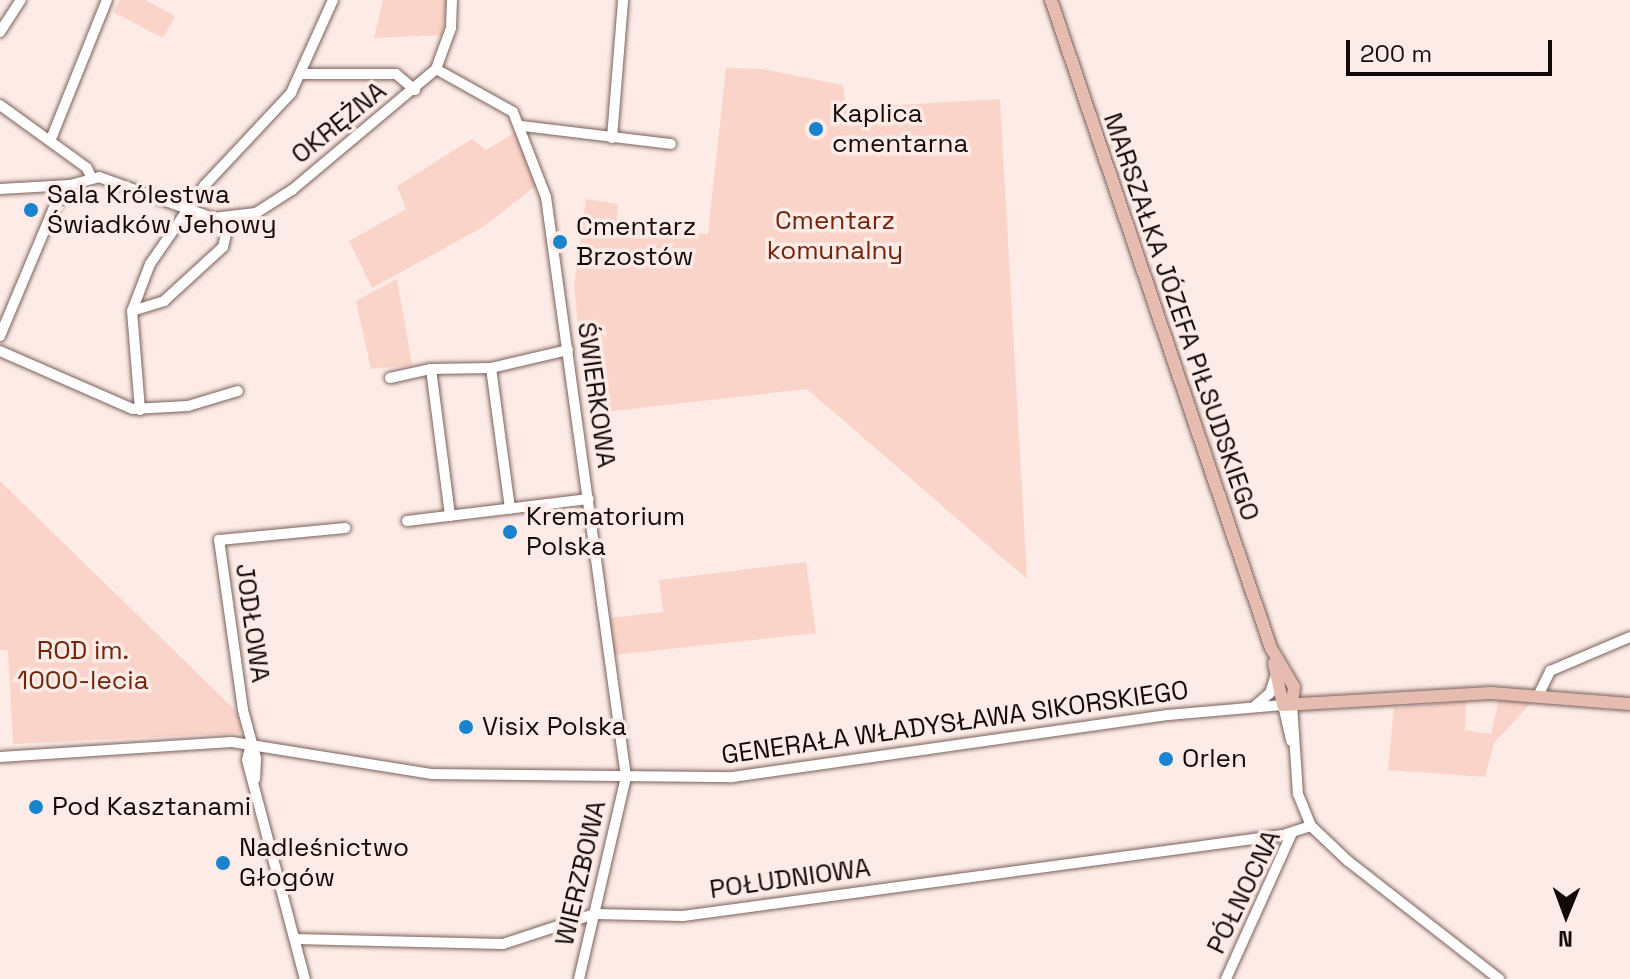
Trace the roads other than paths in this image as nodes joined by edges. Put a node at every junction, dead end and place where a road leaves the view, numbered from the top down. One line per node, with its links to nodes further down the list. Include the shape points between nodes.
1 (21, 0): 7 (street)
2 (107, 0): 14 (street)
3 (333, 0): 9 (street, OKRĘŻNA)
4 (452, 0): 8 (street, OKRĘŻNA, via 451,28)
5 (623, 0): 13 (street)
6 (1051, 0): 38 (main road, MARSZAŁKA JÓZEFA PIŁSUDSKIEGO)
7 (0, 32)
8 (436, 69): 10 (street, OKRĘŻNA); 12 (street, ŚWIERKOWA, via 502,103)
9 (300, 74): 10 (street, OKRĘŻNA, via 396,74); 20 (street, OKRĘŻNA, via 291,93)
10 (415, 90): 22 (street, OKRĘŻNA, via 292,190 256,213)
11 (0, 105): 14 (street)
12 (522, 126): 13 (street); 25 (street, ŚWIERKOWA, via 544,188)
13 (612, 138): 15 (street)
14 (51, 139): 16 (street)
15 (671, 144)
16 (91, 177): 17 (street); 20 (street)
17 (70, 185): 18 (street); 21 (street)
18 (41, 186): 19 (street); 21 (street)
19 (0, 189)
20 (188, 208): 22 (street); 23 (street, OKRĘŻNA, via 150,264)
21 (53, 210): 24 (street)
22 (229, 220): 23 (street, via 223,247 164,301)
23 (132, 311): 31 (street)
24 (0, 336)
25 (568, 350): 27 (street); 32 (street, ŚWIERKOWA)
26 (0, 351): 31 (street)
27 (491, 368): 28 (street); 33 (street)
28 (431, 369): 29 (street); 34 (street)
29 (390, 378)
30 (238, 391): 31 (street, via 202,404)
31 (140, 410)
32 (589, 499): 33 (street); 51 (street, ŚWIERKOWA)
33 (510, 509): 34 (street)
34 (450, 516): 35 (street)
35 (407, 521)
36 (345, 528): 47 (street, JODŁOWA, via 219,540)
37 (1630, 637): 40 (street, via 1550,671)
38 (1271, 648): 39 (main road, MARSZAŁKA JÓZEFA PIŁSUDSKIEGO); 42 (main road, MARSZAŁKA JÓZEFA PIŁSUDSKIEGO, via 1294,687)
39 (1276, 672): 42 (main road, MARSZAŁKA JÓZEFA PIŁSUDSKIEGO); 44 (street, via 1270,693)
40 (1538, 696): 41 (main road, GENERAŁA WŁADYSŁAWA SIKORSKIEGO); 43 (main road, GENERAŁA WŁADYSŁAWA SIKORSKIEGO)
41 (1312, 703): 42 (main road, GENERAŁA WŁADYSŁAWA SIKORSKIEGO); 45 (street)
42 (1288, 704): 44 (street, GENERAŁA WŁADYSŁAWA SIKORSKIEGO); 45 (street, PÓŁNOCNA)
43 (1630, 704)
44 (1254, 707): 51 (street, GENERAŁA WŁADYSŁAWA SIKORSKIEGO, via 797,771)
45 (1292, 736): 52 (street, PÓŁNOCNA, via 1298,794)
46 (232, 742): 47 (street, GENERAŁA WŁADYSŁAWA SIKORSKIEGO); 49 (street); 50 (street, GENERAŁA WŁADYSŁAWA SIKORSKIEGO)
47 (251, 743): 48 (street, GENERAŁA WŁADYSŁAWA SIKORSKIEGO); 49 (street)
48 (271, 746): 49 (street); 51 (street, GENERAŁA WŁADYSŁAWA SIKORSKIEGO, via 432,774)
49 (252, 756): 55 (street)
50 (0, 757)
51 (626, 777): 54 (street, WIERZBOWA)
52 (1311, 826): 53 (street, PÓŁNOCNA); 59 (street)
53 (1292, 833): 54 (street, POŁUDNIOWA, via 683,916); 58 (street, PÓŁNOCNA)
54 (595, 914): 55 (street, POŁUDNIOWA, via 503,944); 57 (street, WIERZBOWA)
55 (295, 939): 56 (street)
56 (305, 979)
57 (579, 979)
58 (1226, 979)
59 (1499, 979)

